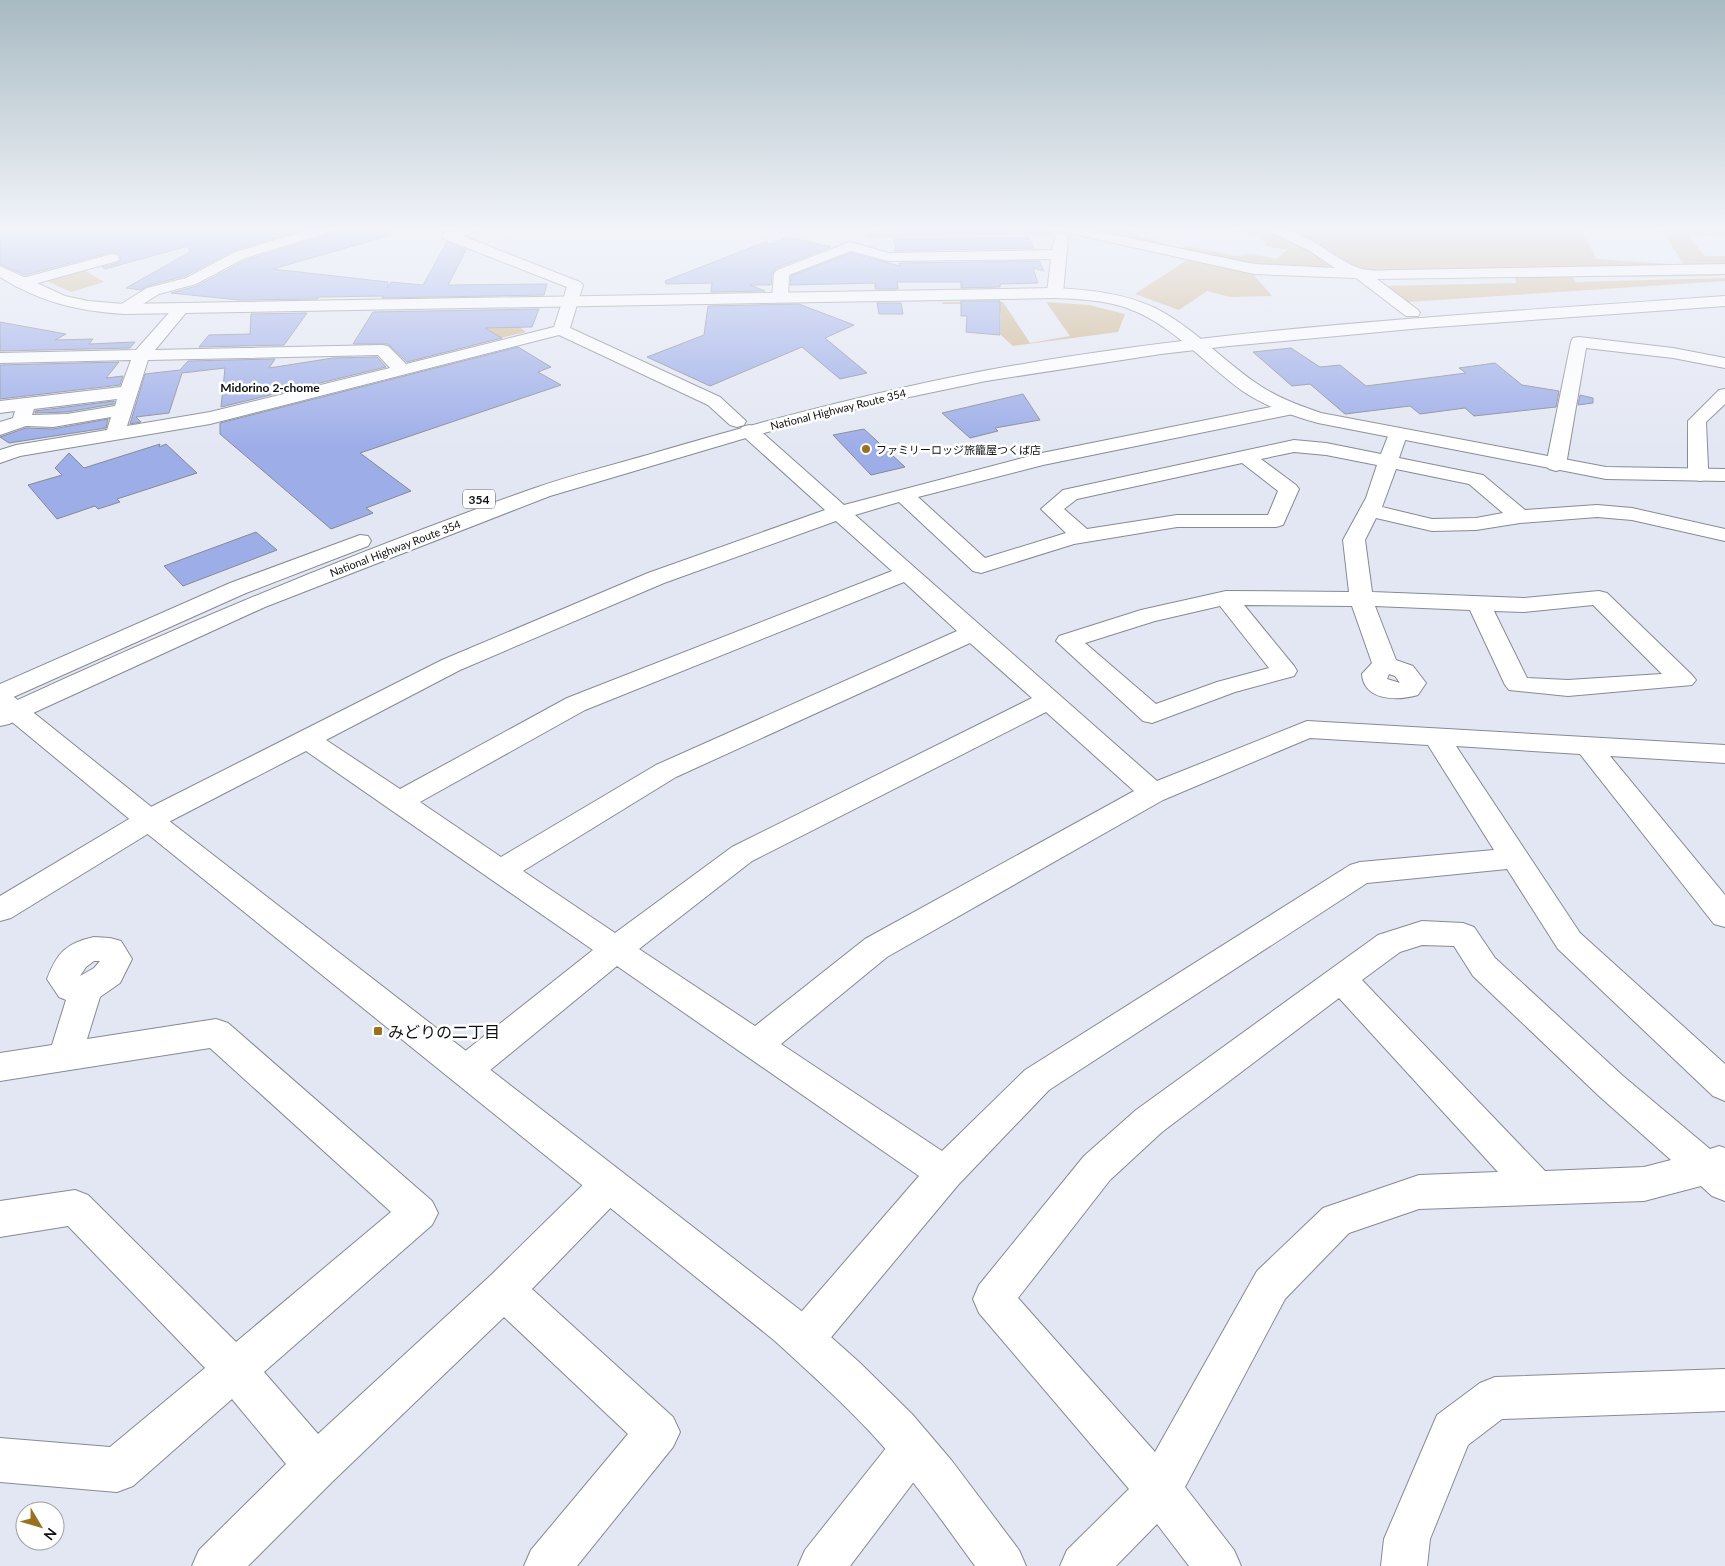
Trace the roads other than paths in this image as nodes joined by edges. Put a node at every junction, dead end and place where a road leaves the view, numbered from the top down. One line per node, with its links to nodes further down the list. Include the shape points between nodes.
1 (63, 302): 9 (main road)
2 (135, 302): 9 (main road)
3 (567, 302): 10 (main road)
4 (571, 302): 12 (main road)
5 (1126, 302): 13 (main road, via 1153,312)
6 (1399, 302): 11 (main road)
7 (1560, 302): 11 (main road, National Highway Route 354 / 354)
8 (1710, 302): 13 (main road, National Highway Route 354 / 354)
9 (124, 309): 10 (main road)
10 (181, 309): 14 (main road)
11 (1412, 312): 13 (main road, National Highway Route 354 / 354)
12 (561, 330): 17 (main road); 24 (main road, via 714,401)
13 (1192, 339): 21 (main road, via 1244,383); 24 (main road, National Highway Route 354 / 354, via 986,376)
14 (140, 355): 15 (main road); 17 (main road, via 382,350); 18 (main road)
15 (0, 358)
16 (1725, 363): 31 (main road, via 1579,342)
17 (402, 370): 26 (main road, via 210,418)
18 (129, 392): 22 (main road); 23 (main road)
19 (1725, 394): 32 (main road, via 1697,421)
20 (0, 407): 23 (main road)
21 (1291, 409): 27 (main road); 34 (main road, via 1042,459)
22 (123, 410): 23 (main road, via 50,422); 26 (main road)
23 (25, 412): 25 (main road)
24 (743, 426): 36 (main road); 47 (main road, National Highway Route 354 / 354, via 589,463 342,548 238,588)
25 (0, 429)
26 (115, 434): 28 (main road, via 16,451)
27 (1397, 435): 30 (main road); 31 (main road)
28 (0, 457)
29 (1246, 457): 30 (main road, via 1294,446); 38 (main road, via 1070,494 1051,509); 38 (main road, via 1289,488 1276,520 1177,521)
30 (1388, 461): 35 (main road); 37 (main road, via 1476,479)
31 (1556, 465): 32 (main road, via 1606,473)
32 (1700, 475): 33 (main road)
33 (1725, 475)
34 (903, 495): 36 (main road); 38 (main road, via 981,566)
35 (1369, 510): 37 (main road, via 1432,525 1476,524); 42 (main road, via 1354,540)
36 (838, 513): 40 (main road); 49 (main road, via 656,578 451,665)
37 (1520, 517): 39 (main road, via 1597,511 1623,513)
38 (1082, 536)
39 (1725, 536)
40 (907, 573): 44 (main road); 53 (main road, via 576,704)
41 (1226, 598): 41 (main road, via 1149,615 1068,641 1152,715 1285,671); 42 (main road)
42 (1361, 599): 43 (main road); 45 (main road)
43 (1479, 604): 43 (main road, via 1518,685 1568,688 1683,680 1599,598 1524,605)
44 (974, 632): 46 (main road); 56 (main road, via 666,771)
45 (1385, 664)
46 (1050, 700): 52 (main road); 59 (main road, via 742,854)
47 (4, 705): 54 (main road)
48 (1436, 737): 50 (main road); 52 (main road, via 1307,729); 55 (main road)
49 (307, 738): 53 (main road); 54 (main road)
50 (1588, 746): 51 (main road); 58 (main road)
51 (1725, 754)
52 (1153, 793): 62 (main road, via 876,948)
53 (399, 802): 56 (main road)
54 (149, 820): 57 (main road); 65 (main road)
55 (1515, 858): 66 (main road, via 1569,941); 68 (main road, via 1360,873 1037,1080)
56 (500, 871): 59 (main road)
57 (0, 910)
58 (1725, 916)
59 (615, 950): 62 (main road); 65 (main road)
60 (1341, 979): 67 (main road, via 1389,943 1422,933 1462,935 1484,967 1611,1086); 70 (main road); 79 (main road, via 1149,1121 1097,1168 993,1299)
61 (86, 989): 63 (main road)
62 (756, 1045): 68 (main road)
63 (65, 1056): 64 (main road); 74 (main road, via 216,1033 418,1213)
64 (0, 1067)
65 (466, 1070): 69 (main road)
66 (1725, 1086)
67 (1719, 1170): 70 (main road, via 1644,1184)
68 (945, 1173): 73 (main road)
69 (609, 1184): 72 (main road); 73 (main road)
70 (1536, 1187): 79 (main road, via 1419,1192 1336,1220 1271,1285)
71 (0, 1220): 74 (main road, via 75,1206)
72 (504, 1290): 78 (main road); 81 (main road, via 658,1432)
73 (804, 1339): 76 (main road)
74 (235, 1370): 77 (main road, via 117,1470); 78 (main road)
75 (1725, 1390): 86 (main road, via 1495,1398 1452,1430 1407,1539)
76 (913, 1448): 82 (main road); 83 (main road)
77 (0, 1460)
78 (316, 1466): 80 (main road)
79 (1159, 1490): 84 (main road); 85 (main road)
80 (214, 1566)
81 (547, 1566)
82 (821, 1566)
83 (1003, 1566)
84 (1083, 1566)
85 (1218, 1566)
86 (1404, 1566)

